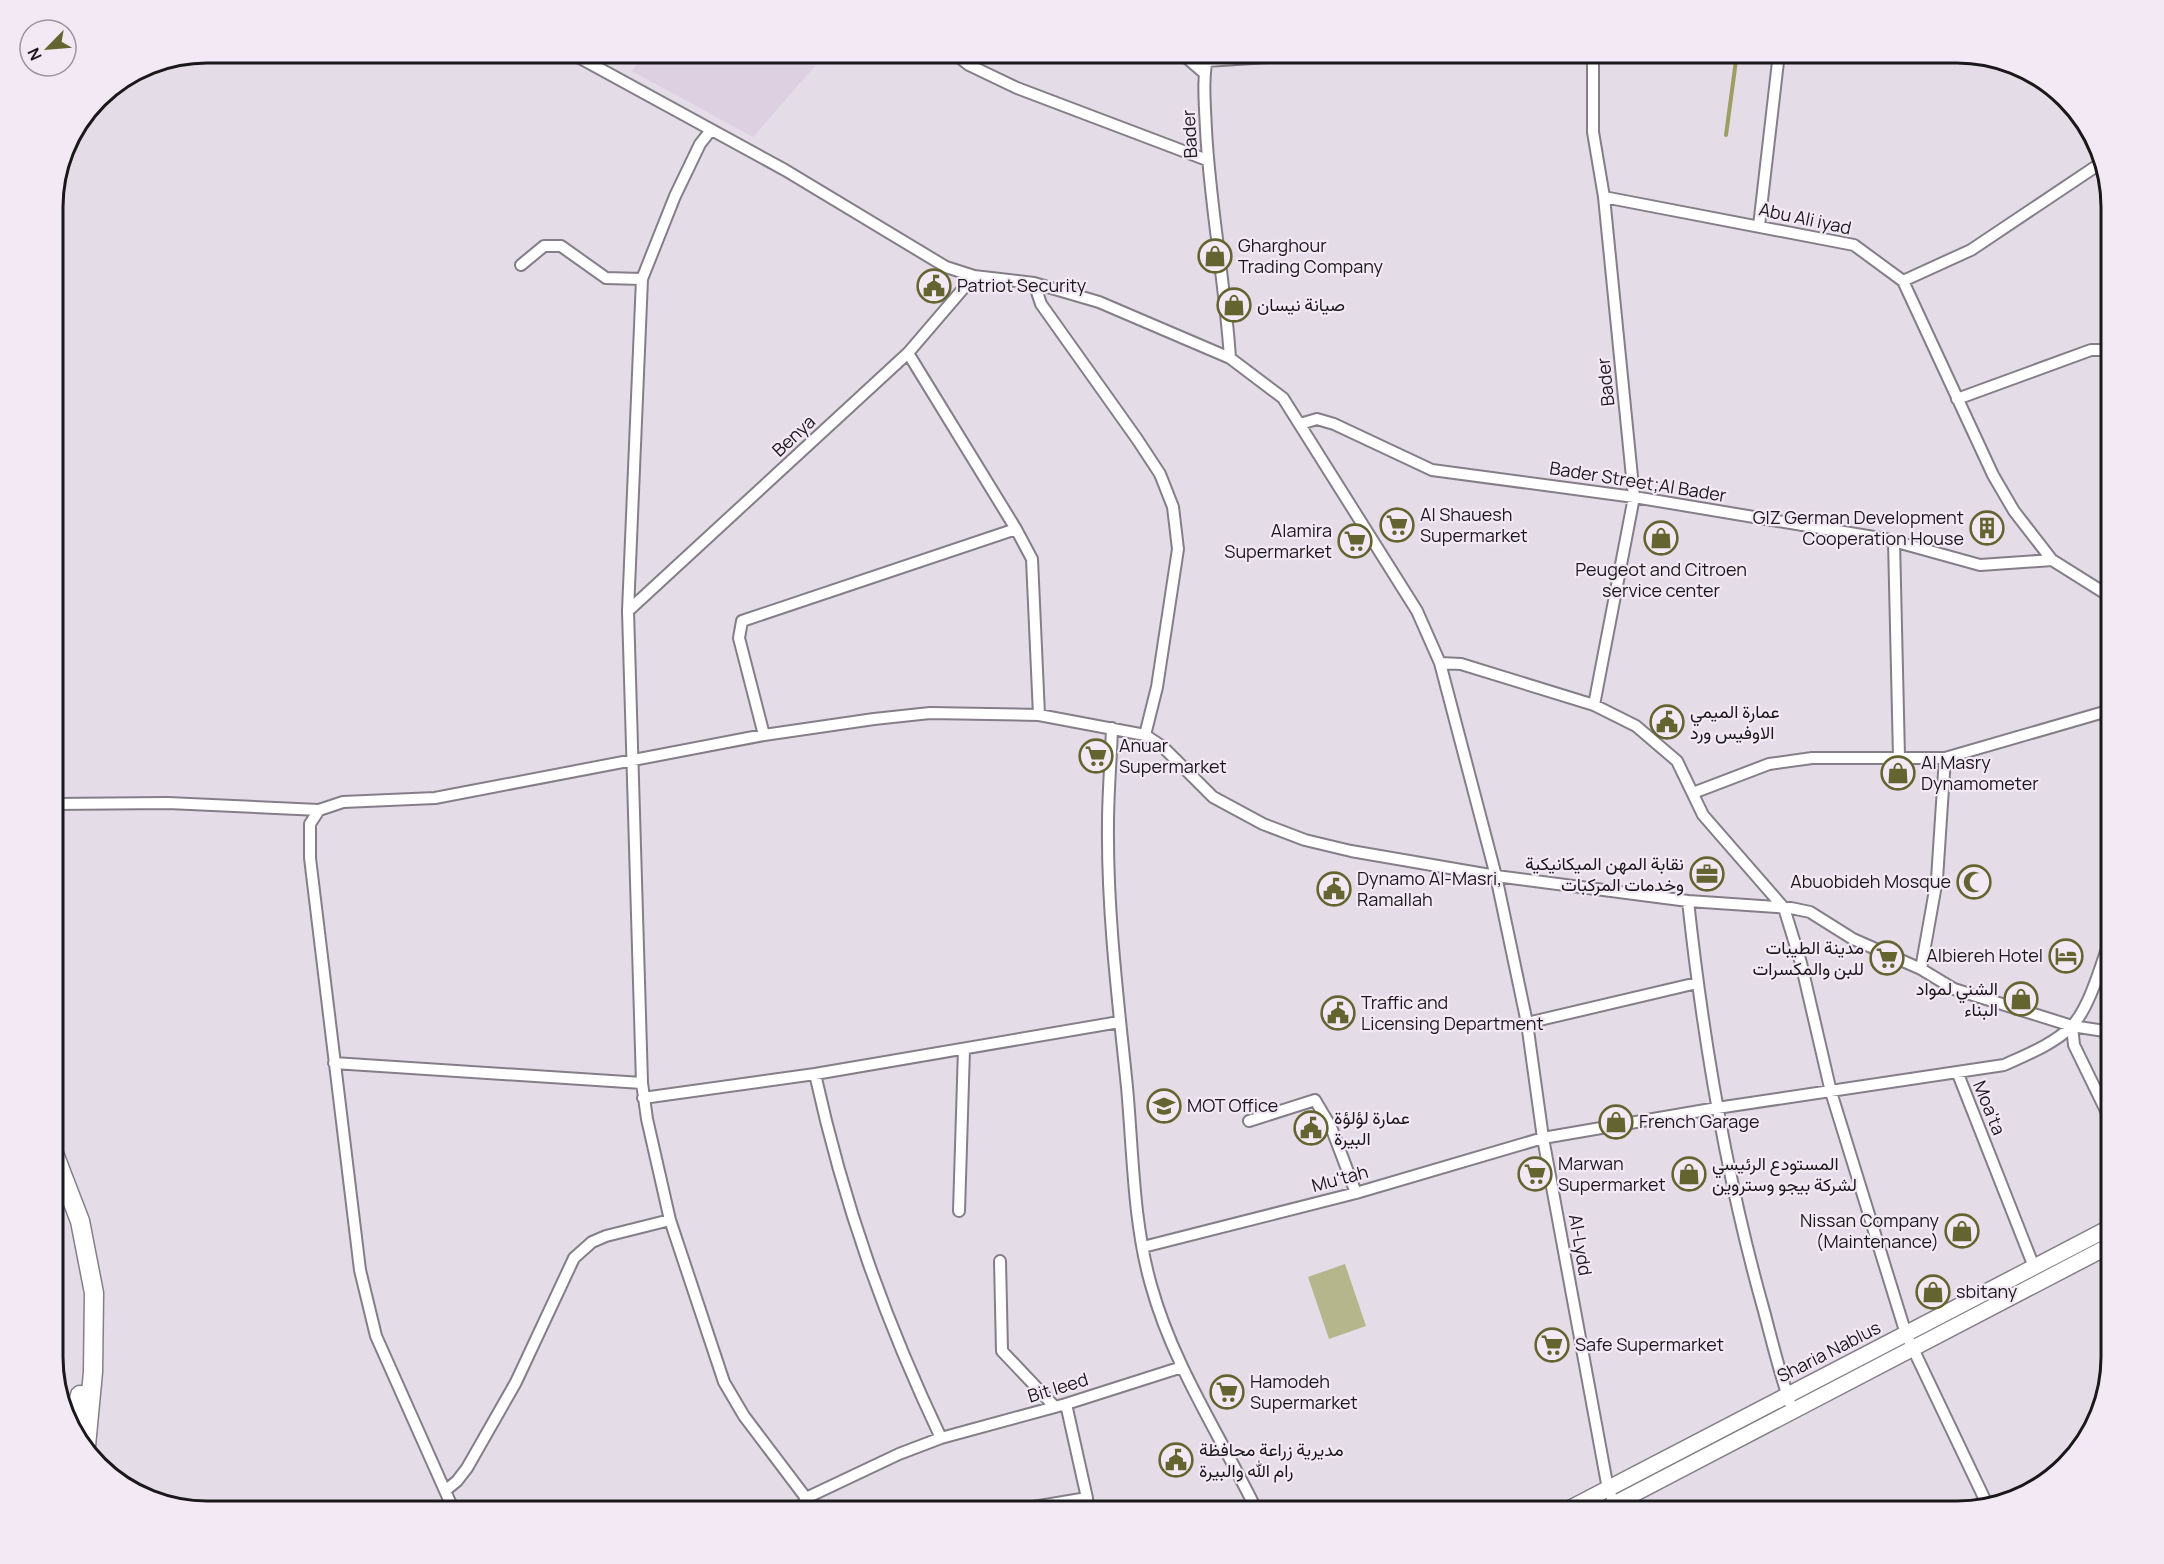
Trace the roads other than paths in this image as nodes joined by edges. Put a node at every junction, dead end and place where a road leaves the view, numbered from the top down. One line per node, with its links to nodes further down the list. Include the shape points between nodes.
1 (591, 63): 6 (street, Al-Lydd)
2 (967, 63): 7 (street, via 1017,88)
3 (1205, 63): 7 (street, Bader)
4 (1594, 63): 9 (street, Bader, via 1593,132)
5 (1778, 63): 10 (street)
6 (711, 130): 12 (street, Al-Lydd, via 946,267); 13 (street, via 675,196)
7 (1207, 160): 18 (street, Bader, via 1228,312)
8 (2095, 167): 14 (street, via 1971,250)
9 (1604, 197): 10 (street, Abu Ali iyad); 21 (street, Bader)
10 (1759, 226): 14 (street, Abu Ali iyad, via 1854,245)
11 (521, 265): 13 (street, via 544,246 561,246 606,278)
12 (974, 276): 15 (street, Al-Lydd); 17 (street, Benya)
13 (642, 279): 26 (street)
14 (1903, 281): 19 (street)
15 (1034, 283): 18 (street, Al-Lydd, via 1099,302); 33 (street, via 1041,304 1160,474 1173,507 1178,549 1157,687)
16 (2101, 350): 19 (street, via 2091,350)
17 (908, 353): 22 (street); 26 (street, Benya)
18 (1230, 358): 20 (street, Al-Lydd, via 1283,398)
19 (1957, 399): 24 (street, via 2014,511)
20 (1300, 423): 21 (street, Bader Street;Al Bader, via 1317,419 1334,424 1432,470); 27 (street, Al-Lydd, via 1417,611)
21 (1634, 496): 23 (street, Bader Street;Al Bader); 28 (street, Bader)
22 (1016, 529): 30 (street, via 1032,559); 32 (street, via 742,621 739,638)
23 (1894, 541): 24 (street, Bader Street;Al Bader, via 1980,565); 34 (street)
24 (2052, 560): 25 (street)
25 (2101, 590)
26 (628, 611): 36 (street)
27 (1440, 663): 28 (street, via 1461,664); 40 (street, Al-Lydd)
28 (1594, 705): 37 (street, via 1636,726 1677,761)
29 (2101, 713): 35 (street)
30 (1039, 716): 31 (street); 32 (street, via 930,713)
31 (1112, 728): 33 (street); 46 (street, via 1108,825)
32 (764, 735): 36 (street)
33 (1145, 735): 40 (street, via 1163,747 1213,797 1263,824 1351,851)
34 (1899, 757): 35 (street); 37 (street, via 1812,758 1768,764)
35 (1945, 758): 44 (street, via 1937,879)
36 (633, 760): 39 (street, via 435,798 343,801); 54 (street)
37 (1693, 793): 42 (street, via 1703,815)
38 (63, 804): 39 (street, via 168,803)
39 (319, 810): 51 (street, via 310,824 310,858)
40 (1496, 876): 41 (street); 47 (street, Al-Lydd)
41 (1688, 901): 42 (street); 45 (street)
42 (1785, 908): 44 (street, via 1810,912 1853,939); 55 (street)
43 (2101, 965): 48 (street)
44 (1921, 969): 48 (street, via 1954,990)
45 (1697, 982): 47 (street); 58 (street)
46 (1119, 1022): 50 (street); 67 (street)
47 (1527, 1023): 60 (street, Al-Lydd)
48 (2072, 1026): 49 (street); 53 (street, Moa'ta, via 2004,1065); 57 (street, via 2074,1045)
49 (2101, 1030)
50 (964, 1049): 52 (street); 64 (street)
51 (334, 1063): 54 (street); 81 (street, via 360,1270 370,1318 401,1397)
52 (815, 1074): 56 (street); 79 (street, via 830,1143 868,1267)
53 (1958, 1074): 55 (street, Mu'tah); 70 (street, Moa'ta)
54 (642, 1083): 56 (street)
55 (1831, 1092): 58 (street, Mu'tah); 71 (street)
56 (644, 1098): 65 (street)
57 (2101, 1099)
58 (1717, 1108): 60 (street, Mu'tah); 74 (street, via 1746,1248)
59 (1249, 1120): 62 (street, via 1315,1100 1332,1127)
60 (1544, 1138): 62 (street, Mu'tah); 80 (street, Al-Lydd)
61 (63, 1177): 78 (main road, via 80,1221 94,1293)
62 (1356, 1193): 67 (street, Mu'tah)
63 (63, 1200): 77 (main road, via 82,1269 87,1327 83,1378)
64 (958, 1211)
65 (670, 1220): 81 (street, via 606,1236 574,1258 516,1382 467,1468); 82 (street, via 724,1382 744,1416)
66 (2101, 1233): 70 (main road, Sharia Nablus)
67 (1143, 1247): 73 (street, via 1160,1313)
68 (2101, 1251): 72 (main road, Sharia Nablus)
69 (1000, 1261): 75 (street, via 1002,1351)
70 (2034, 1267): 71 (main road, Sharia Nablus)
71 (1906, 1334): 72 (street); 74 (main road, Sharia Nablus)
72 (1913, 1351): 76 (main road, Sharia Nablus); 84 (street)
73 (1182, 1367): 75 (street, Bit leed); 89 (street)
74 (1787, 1395): 76 (street); 80 (main road, Sharia Nablus)
75 (1060, 1406): 79 (street, Bit leed); 83 (street)
76 (1793, 1411): 92 (main road, Sharia Nablus)
77 (75, 1413)
78 (87, 1437)
79 (941, 1438): 82 (street, Bit leed)
80 (1608, 1489): 90 (main road, Sharia Nablus); 91 (street, Al-Lydd)
81 (446, 1490): 85 (street)
82 (806, 1498): 86 (street)
83 (1087, 1498): 87 (street); 88 (street)
84 (1984, 1498)
85 (450, 1501)
86 (805, 1501)
87 (1070, 1501)
88 (1087, 1501)
89 (1251, 1501)
90 (1586, 1501)
91 (1610, 1501)
92 (1626, 1501)

